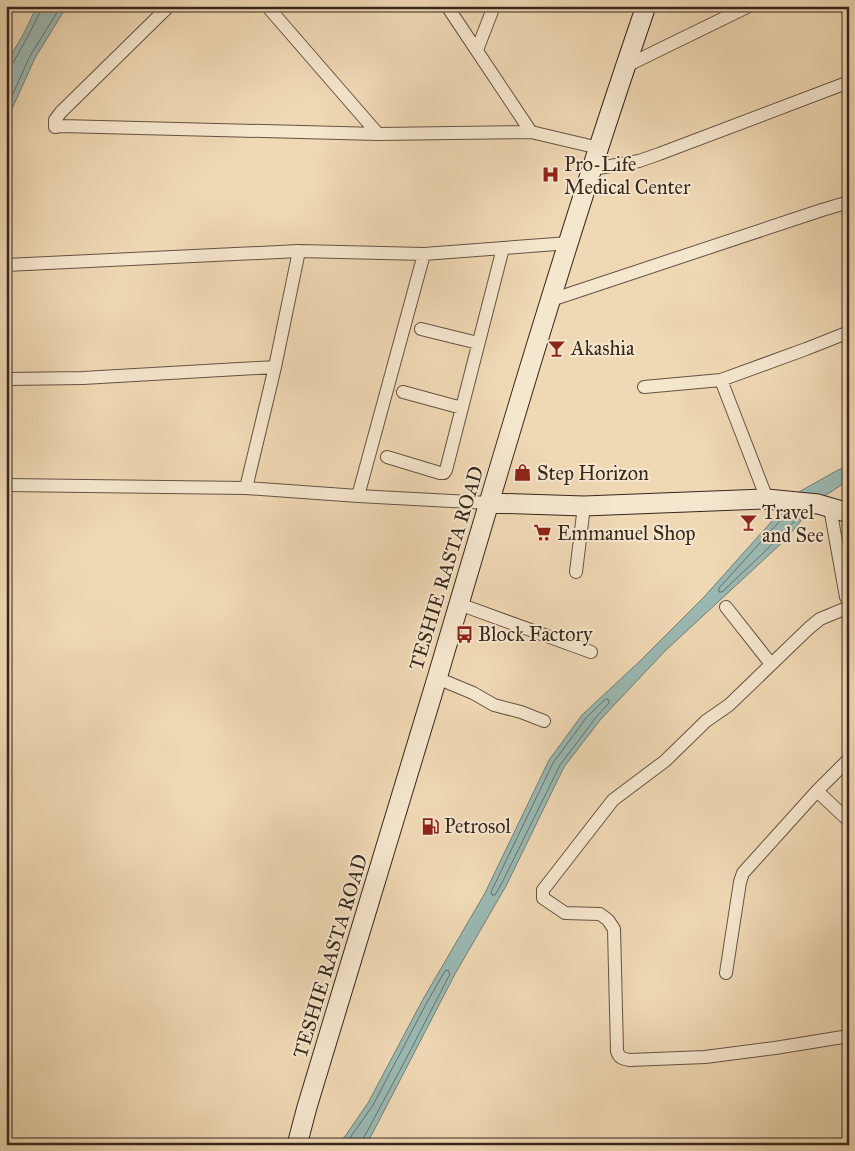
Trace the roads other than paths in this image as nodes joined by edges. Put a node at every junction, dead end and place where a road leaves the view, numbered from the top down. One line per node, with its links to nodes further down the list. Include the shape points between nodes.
1 (267, 6): 11 (street)
2 (447, 6): 7 (street)
3 (494, 6): 7 (street)
4 (646, 6): 8 (main road, TESHIE RASTA ROAD)
5 (749, 6): 8 (street)
6 (166, 7): 11 (street, via 60,112 55,127)
7 (477, 50): 10 (street)
8 (626, 66): 12 (main road, TESHIE RASTA ROAD)
9 (849, 82): 13 (street, via 640,161 594,169)
10 (530, 132): 11 (street); 12 (street)
11 (378, 134)
12 (599, 148): 13 (main road, TESHIE RASTA ROAD)
13 (593, 166): 15 (main road, TESHIE RASTA ROAD)
14 (849, 202): 20 (street)
15 (569, 243): 16 (street); 20 (main road, TESHIE RASTA ROAD)
16 (502, 248): 18 (street); 23 (street)
17 (299, 251): 18 (street); 19 (street); 24 (street)
18 (424, 254): 33 (street)
19 (6, 265)
20 (551, 300): 35 (main road, TESHIE RASTA ROAD)
21 (421, 329): 23 (street)
22 (849, 332): 26 (street)
23 (478, 343): 29 (street)
24 (275, 367): 25 (street); 32 (street)
25 (6, 379)
26 (720, 380): 27 (street); 34 (street)
27 (644, 387)
28 (403, 392): 29 (street)
29 (462, 408): 30 (street, via 444,473)
30 (387, 457)
31 (6, 485): 32 (street)
32 (246, 488): 33 (street)
33 (358, 496): 35 (street)
34 (767, 498): 36 (main road); 37 (main road)
35 (489, 503): 36 (main road); 41 (main road, TESHIE RASTA ROAD)
36 (584, 506): 39 (street)
37 (824, 506): 38 (main road); 40 (street)
38 (849, 512)
39 (576, 572)
40 (849, 602)
41 (459, 604): 44 (street); 46 (main road, TESHIE RASTA ROAD)
42 (726, 607): 45 (street)
43 (849, 607): 45 (street, via 820,620)
44 (590, 652)
45 (770, 664): 52 (street, via 665,761 613,800 542,890 543,898 566,913 600,914 614,929 617,1050 623,1059 706,1057)
46 (437, 678): 47 (street, via 494,705); 53 (main road, TESHIE RASTA ROAD)
47 (544, 720)
48 (849, 759): 49 (street)
49 (817, 791): 50 (street); 51 (street, via 743,873)
50 (849, 821)
51 (726, 973)
52 (849, 1036)
53 (297, 1145)

